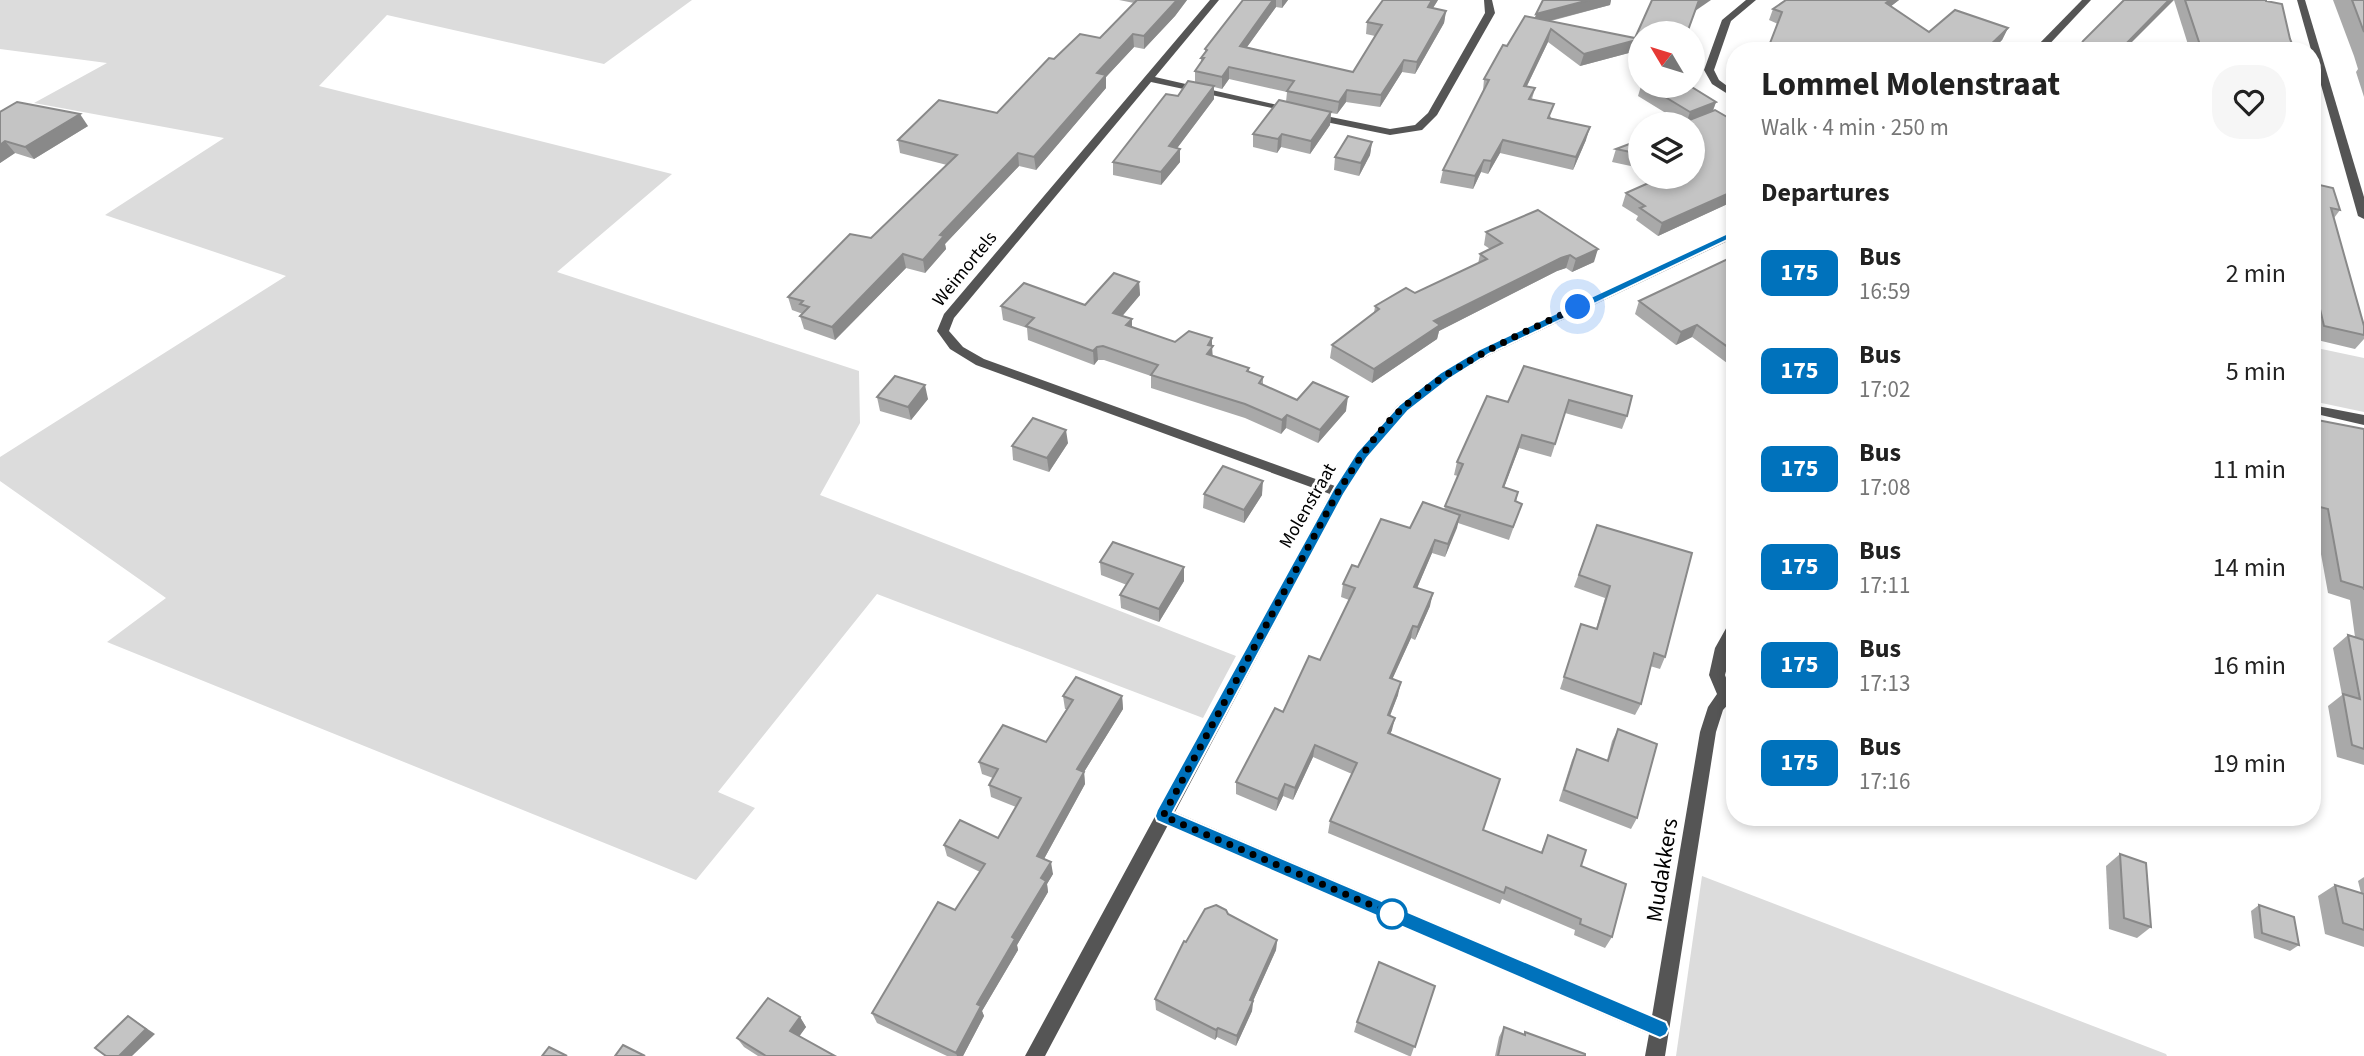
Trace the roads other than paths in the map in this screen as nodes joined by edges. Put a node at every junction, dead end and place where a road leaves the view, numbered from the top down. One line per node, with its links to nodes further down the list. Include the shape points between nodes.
1 (1215, 0): 9 (street, Weimortels)
2 (1489, 0): 9 (street, via 1490,13 1432,115 1410,131 1371,129)
3 (1752, 0): 10 (street, via 1727,20 1709,70)
4 (2087, 0): 6 (street)
5 (2301, 0): 7 (street)
6 (2045, 42)
7 (2313, 42)
8 (2321, 69): 11 (street)
9 (1149, 79): 15 (street, Weimortels, via 947,317 943,331 948,342 980,362)
10 (1726, 90)
11 (2364, 216)
12 (1726, 238): 15 (street, Molenstraat, via 1485,352 1445,376 1403,408 1362,455)
13 (2321, 411): 14 (street)
14 (2364, 419)
15 (1338, 492): 19 (street, Molenstraat)
16 (1726, 642): 17 (street, Mudakkers, via 1717,675)
17 (1726, 687)
18 (1726, 697): 20 (street, Mudakkers, via 1714,709 1708,732)
19 (1163, 816): 20 (street); 21 (street, Molenstraat)
20 (1660, 1029): 22 (street, Mudakkers)
21 (1035, 1056)
22 (1655, 1056)

